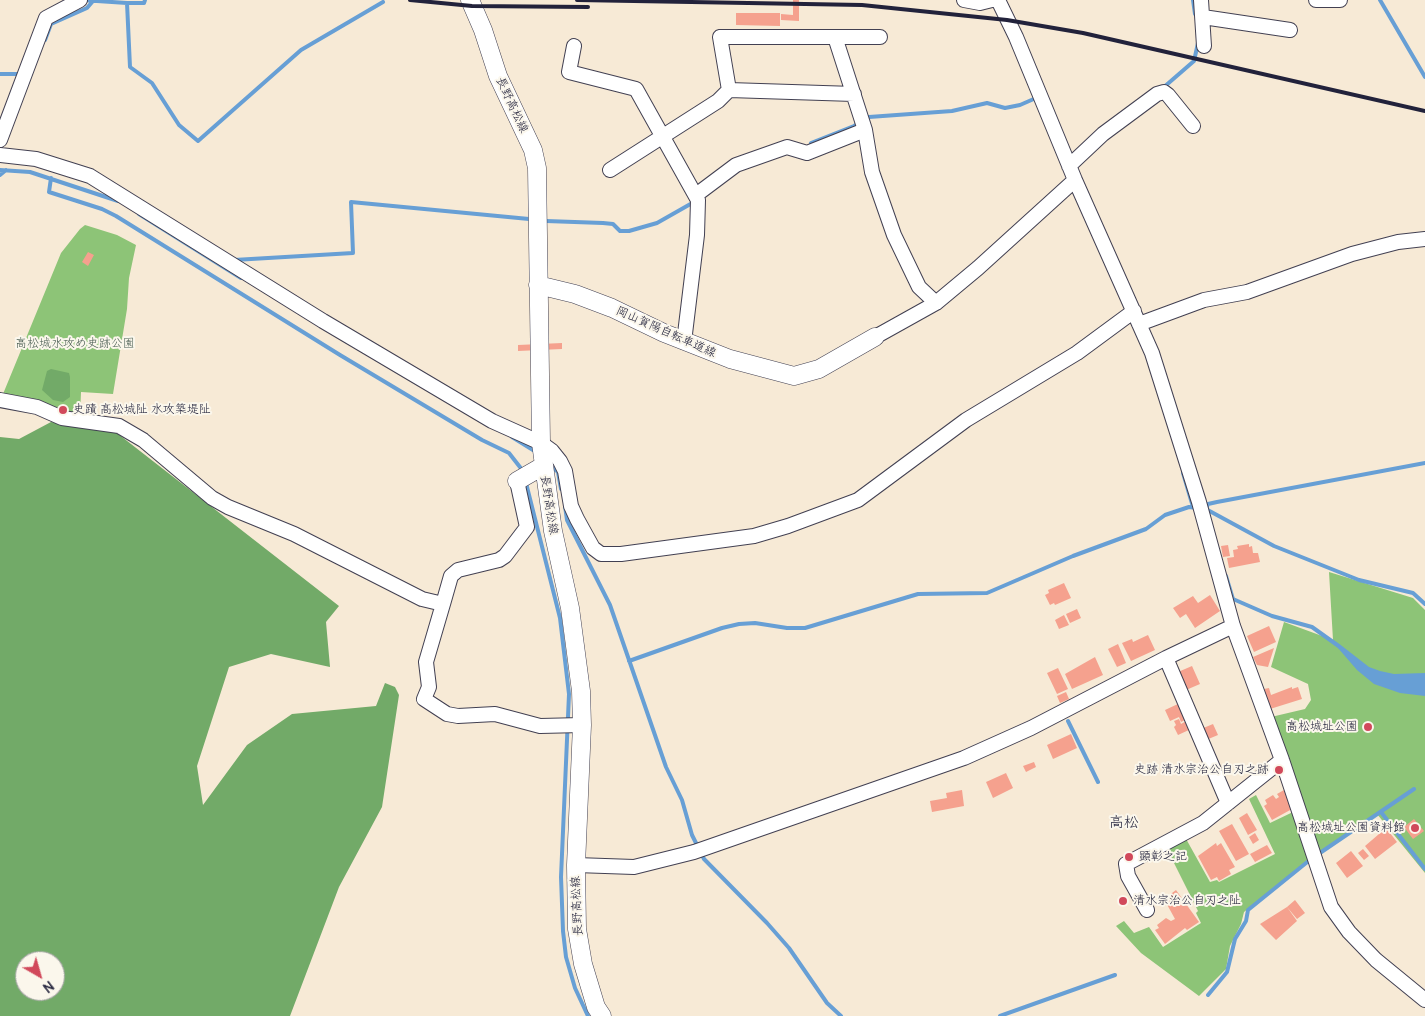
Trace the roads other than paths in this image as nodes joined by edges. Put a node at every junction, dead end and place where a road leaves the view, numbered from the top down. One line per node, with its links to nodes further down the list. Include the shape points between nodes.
1 (470, 0): 27 (main road, 長野高松線, via 494,65 535,158)
2 (964, 0): 3 (street, via 980,3)
3 (992, 0)
4 (998, 0): 22 (street)
5 (1200, 0): 9 (street)
6 (1316, 0): 7 (street)
7 (1340, 0)
8 (79, 2): 20 (street, via 46,18)
9 (1203, 17): 10 (street); 14 (street)
10 (1290, 30)
11 (835, 37): 12 (street); 15 (street, via 720,37); 16 (street)
12 (880, 37)
13 (574, 46): 19 (street, via 568,72 636,89)
14 (1204, 46)
15 (729, 90): 16 (street); 19 (street, via 718,101)
16 (854, 94): 17 (street)
17 (863, 124): 25 (street, via 807,153 787,147 736,165); 28 (street, via 872,172 894,235 919,287)
18 (1193, 126): 22 (street, via 1168,95 1164,92 1157,94 1122,119)
19 (663, 136): 23 (street); 25 (street)
20 (0, 140)
21 (0, 155): 33 (street, via 36,159 90,176 228,263 484,416)
22 (1069, 166): 24 (street)
23 (610, 170)
24 (1072, 182): 28 (street); 29 (street)
25 (697, 197): 31 (street, via 697,235)
26 (1425, 239): 29 (street, via 1359,252 1247,292)
27 (538, 285): 31 (main road, 岡山賀陽自転車道線, via 612,308); 33 (main road, 長野高松線)
28 (936, 303): 30 (street)
29 (1134, 316): 33 (street, via 966,420 858,500 754,536 601,554 593,548 571,506 565,471); 36 (street, via 1152,353)
30 (875, 338): 31 (main road, 岡山賀陽自転車道線, via 819,369 794,376 730,359)
31 (684, 342)
32 (0, 400): 35 (street, via 37,407 62,418 119,426 143,440 212,498 228,507 294,534 422,599)
33 (541, 443): 34 (main road, 長野高松線)
34 (527, 475): 35 (street, via 527,527 499,560 458,570 451,576); 38 (main road, 長野高松線, via 553,531 570,608 579,663)
35 (443, 604): 38 (street, via 426,662 429,687 424,699 447,714 458,716 495,714 540,726)
36 (1233, 626): 37 (street); 39 (street)
37 (1166, 658): 40 (street); 41 (street, via 1031,728 964,758 694,852 634,867)
38 (575, 725): 41 (main road, 長野高松線)
39 (1282, 760): 40 (street); 43 (street, via 1331,907 1376,960)
40 (1228, 803): 42 (street, via 1203,823 1126,864 1128,876)
41 (576, 865): 44 (main road, 長野高松線, via 577,929 583,964 596,1007)
42 (1147, 910)
43 (1425, 1000)
44 (602, 1016)

